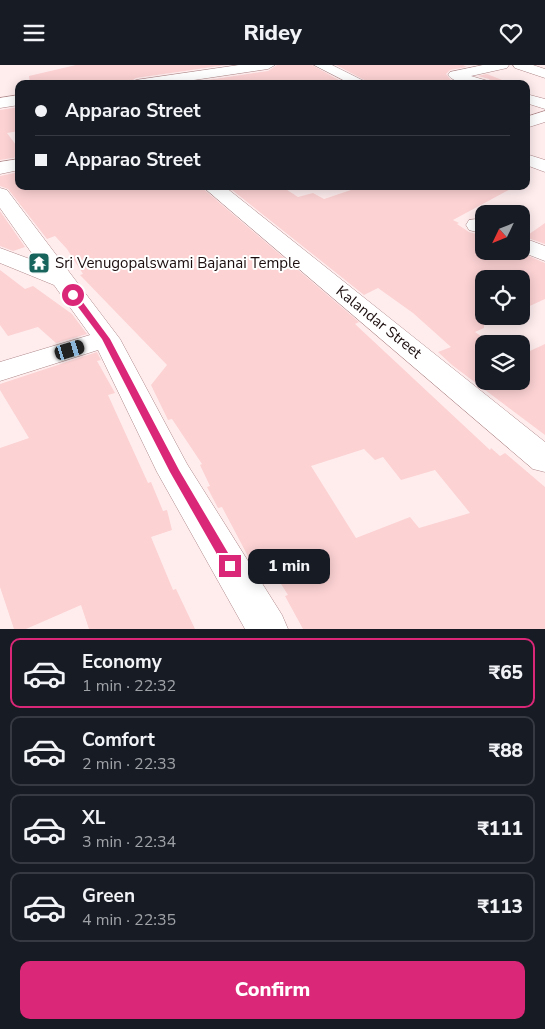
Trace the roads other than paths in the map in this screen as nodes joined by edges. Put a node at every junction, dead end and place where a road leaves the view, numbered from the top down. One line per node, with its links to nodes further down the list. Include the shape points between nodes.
1 (268, 65): 6 (street)
2 (321, 65): 7 (street)
3 (502, 65): 8 (street, via 455,75)
4 (520, 65): 5 (street)
5 (545, 74)
6 (178, 80)
7 (354, 80)
8 (470, 80)
9 (530, 99): 12 (street)
10 (15, 101): 11 (street)
11 (0, 103)
12 (545, 104)
13 (545, 116): 14 (street)
14 (530, 122)
15 (530, 124): 16 (street)
16 (545, 128)
17 (530, 161): 19 (street)
18 (15, 165): 20 (street)
19 (545, 167)
20 (0, 168)
21 (217, 190): 29 (street, Kalandar Street)
22 (0, 194): 26 (street)
23 (530, 248): 25 (street)
24 (0, 255): 26 (street)
25 (545, 255)
26 (62, 280): 27 (street)
27 (106, 339): 28 (street); 30 (street, via 174,472)
28 (0, 372)
29 (545, 460)
30 (267, 629)

